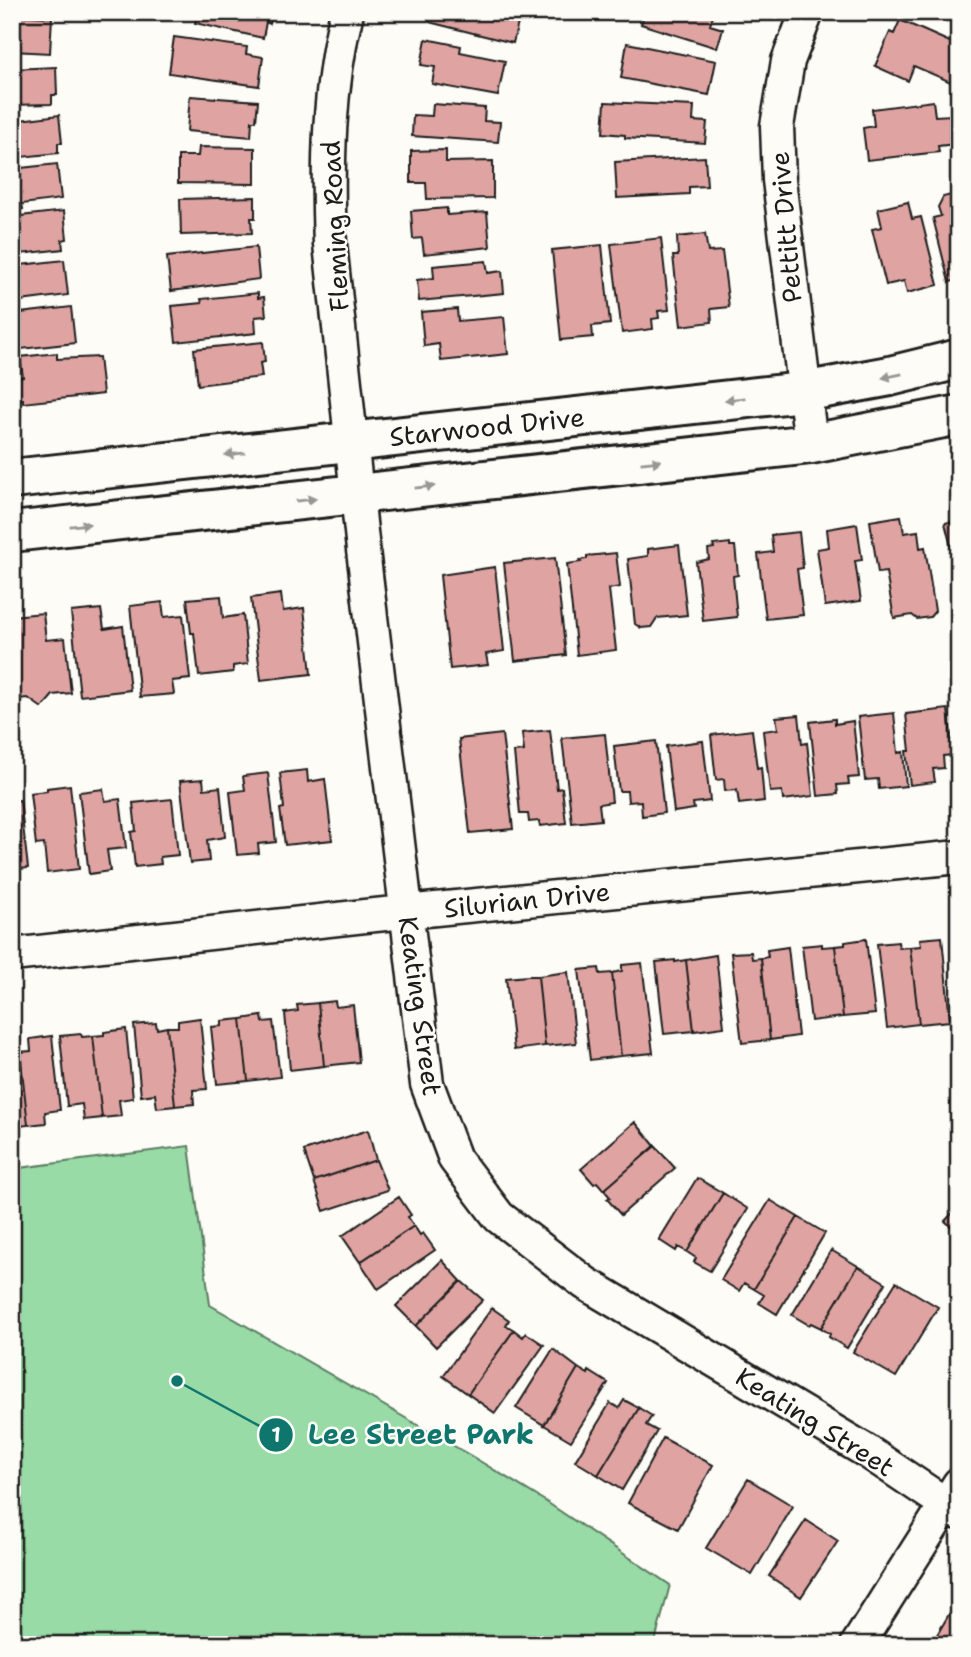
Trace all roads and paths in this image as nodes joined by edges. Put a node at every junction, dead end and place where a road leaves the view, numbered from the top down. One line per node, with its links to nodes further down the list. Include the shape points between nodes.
1 (347, 12): 6 (street, Fleming Road, via 332,93 328,195)
2 (807, 12): 4 (street, Pettitt Drive, via 788,61 777,126)
3 (959, 359): 4 (street, Starwood Drive, one-way to 4)
4 (803, 392): 6 (street, Starwood Drive, one-way to 6); 7 (street, Pettitt Drive)
5 (959, 415): 7 (street, Starwood Drive)
6 (352, 441): 8 (street, Starwood Drive, one-way to 8); 9 (street, Keating Street)
7 (811, 444): 9 (street, Starwood Drive, one-way to 7)
8 (12, 479)
9 (357, 494): 10 (street, Starwood Drive, one-way to 9); 12 (street, Keating Street)
10 (12, 532)
11 (959, 857): 12 (street, Silurian Drive)
12 (407, 912): 13 (street, Silurian Drive); 14 (street, Keating Street, via 427,1084 454,1159 499,1217 585,1283)
13 (12, 955)
14 (954, 1501): 15 (street)
15 (857, 1645)

